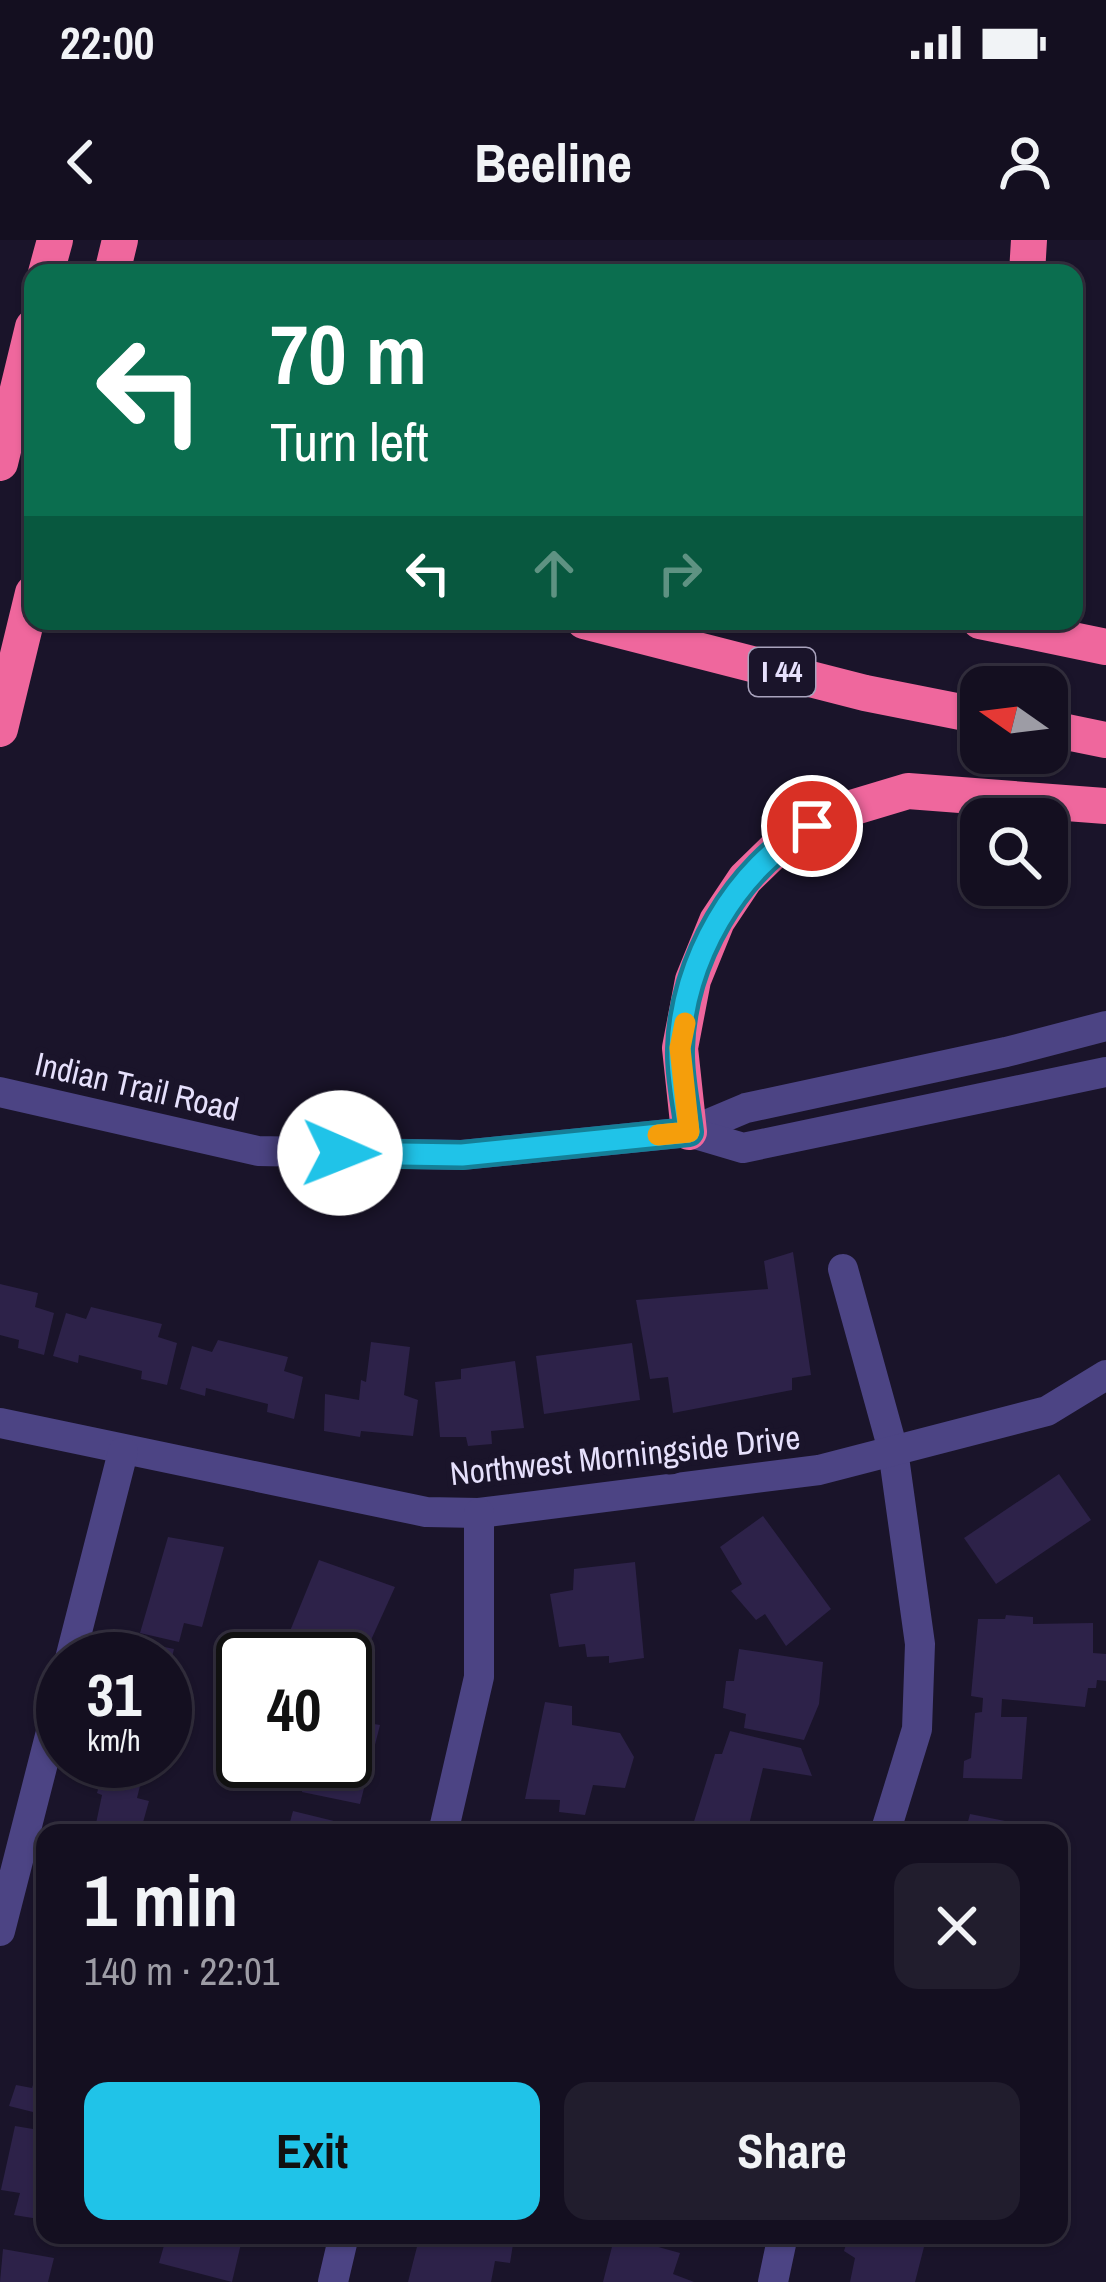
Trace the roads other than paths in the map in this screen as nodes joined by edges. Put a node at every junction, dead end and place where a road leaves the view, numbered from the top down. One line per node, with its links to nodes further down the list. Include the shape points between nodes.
1 (24, 364): 2 (highway)
2 (0, 462)
3 (24, 630): 8 (highway)
4 (619, 630): 7 (highway, I 44)
5 (1024, 630): 6 (highway)
6 (1106, 647)
7 (960, 712)
8 (0, 729)
9 (1068, 732): 10 (highway)
10 (1106, 740)
11 (1106, 806): 15 (highway, via 908,791 838,812 785,841 726,907 693,980 680,1048)
12 (1106, 1026): 15 (street, Indian Trail Road, via 746,1108)
13 (1106, 1072): 15 (street, Indian Trail Road, via 743,1148)
14 (0, 1092): 15 (street, Indian Trail Road, via 258,1150 462,1155)
15 (689, 1132)
16 (843, 1269): 19 (street)
17 (1106, 1375): 19 (street, Northwest Morningside Drive, via 1047,1411)
18 (0, 1424): 20 (street, Northwest Morningside Drive)
19 (893, 1450): 21 (street, Northwest Morningside Drive, via 819,1470); 25 (street, via 920,1644 916,1729)
20 (123, 1452): 21 (street, Northwest Morningside Drive, via 425,1512); 22 (street)
21 (479, 1513): 24 (street, via 479,1677)
22 (77, 1632)
23 (37, 1788): 26 (street)
24 (445, 1824)
25 (888, 1824)
26 (0, 1931)
27 (342, 2244): 29 (street)
28 (781, 2244): 30 (street)
29 (333, 2282)
30 (772, 2282)

